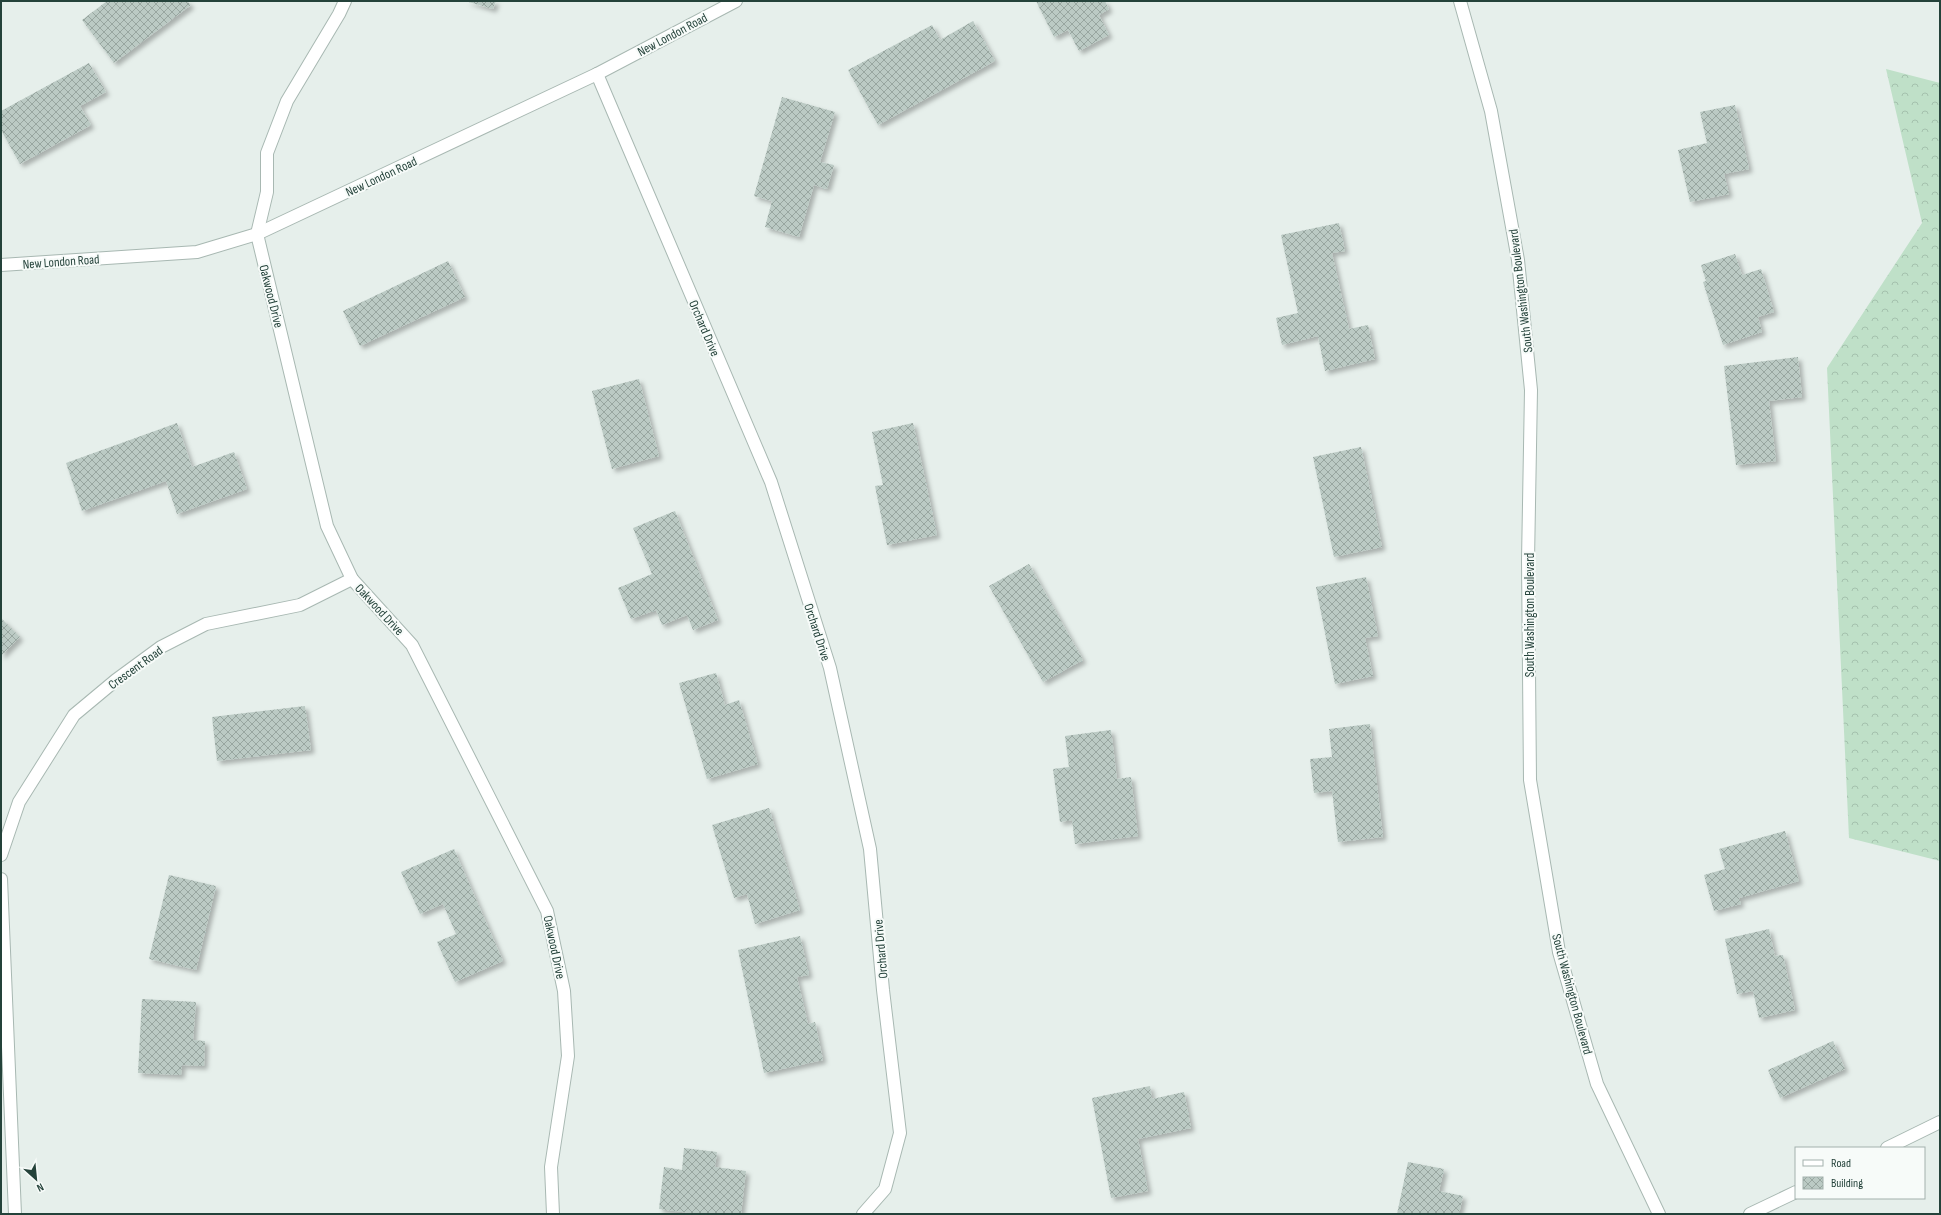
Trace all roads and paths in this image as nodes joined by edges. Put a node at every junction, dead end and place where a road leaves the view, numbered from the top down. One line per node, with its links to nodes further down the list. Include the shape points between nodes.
1 (345, 1): 5 (street, Oakwood Drive, via 287,101 267,153 267,192)
2 (736, 1): 4 (street, New London Road)
3 (1460, 1): 16 (street, South Washington Boulevard, via 1491,111 1518,260 1531,390 1528,561 1530,780 1559,952 1597,1084)
4 (597, 74): 5 (street, New London Road); 15 (street, Orchard Drive, via 770,482 830,668 870,849 900,1133 885,1189)
5 (257, 234): 6 (street, New London Road, via 197,252); 7 (street, Oakwood Drive, via 327,526)
6 (1, 264)
7 (352, 579): 8 (street, Crescent Road, via 300,605 206,624 161,647 116,680 74,715 18,802); 14 (street, Oakwood Drive, via 412,645 547,911 564,992 568,1056 551,1167)
8 (1, 855)
9 (1, 879): 13 (street)
10 (1940, 1122): 11 (street)
11 (1889, 1147)
12 (1795, 1192): 17 (street)
13 (16, 1214)
14 (553, 1214)
15 (863, 1214)
16 (1659, 1214)
17 (1750, 1214)

